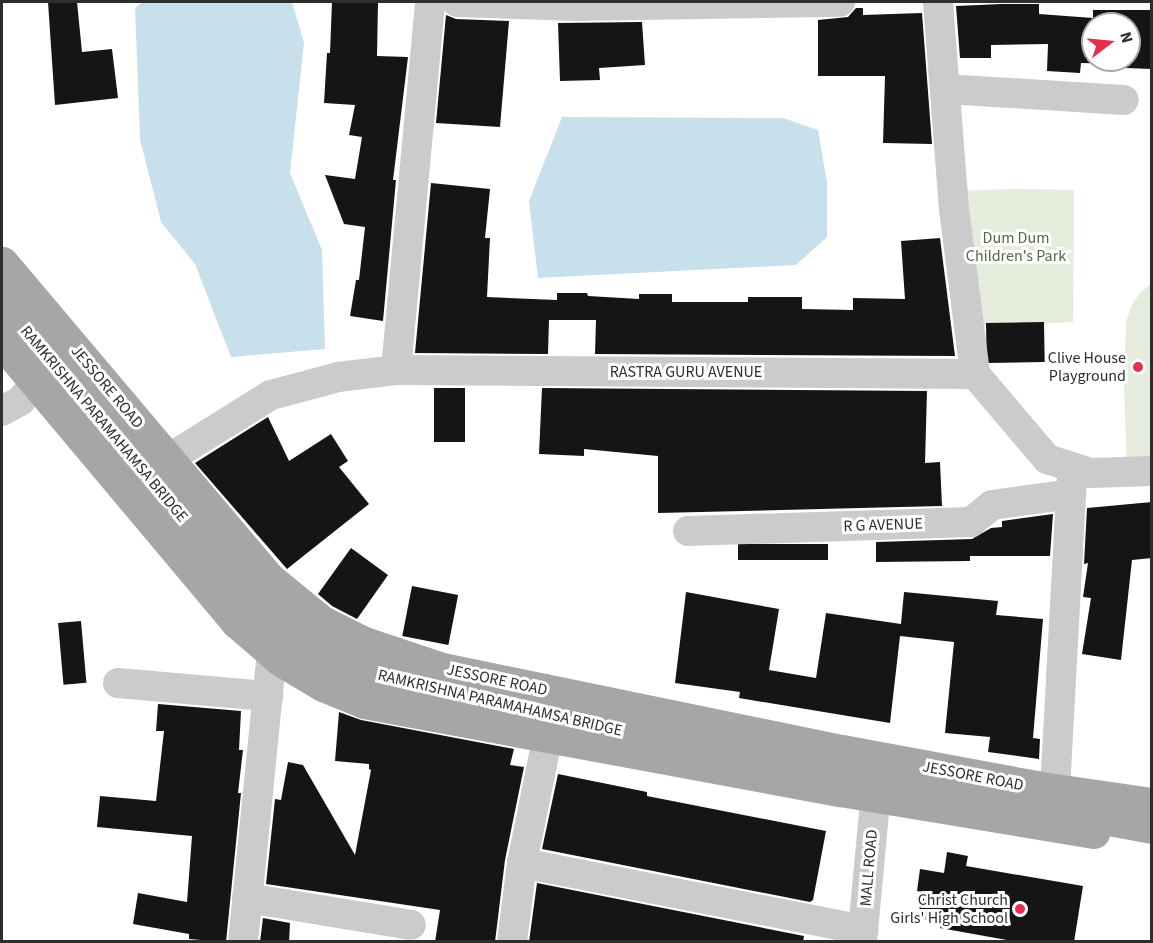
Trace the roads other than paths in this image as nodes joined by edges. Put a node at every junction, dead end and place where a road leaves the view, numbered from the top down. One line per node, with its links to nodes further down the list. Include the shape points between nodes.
1 (430, 2): 10 (street)
2 (457, 2): 3 (street, via 577,6)
3 (840, 2)
4 (938, 2): 5 (street)
5 (945, 89): 6 (street); 11 (street, via 954,209)
6 (1124, 100)
7 (2, 263): 14 (main road, JESSORE ROAD)
8 (2, 303): 26 (main road, RAMKRISHNA PARAMAHAMSA BRIDGE, bridge, via 258,608 299,641 340,661 385,678 568,720)
9 (2, 342): 12 (main road)
10 (396, 370): 11 (street, RASTRA GURU AVENUE); 14 (street, RASTRA GURU AVENUE, via 338,377 271,395)
11 (975, 374): 16 (street, via 1047,459)
12 (36, 383): 13 (street, via 20,401); 19 (main road, via 237,622)
13 (2, 411)
14 (168, 459): 18 (main road, JESSORE ROAD, via 268,579)
15 (1152, 471): 16 (street, via 1091,473)
16 (1071, 480): 17 (street, R G AVENUE, via 992,505 971,522); 23 (street)
17 (688, 531)
18 (297, 601): 19 (street); 23 (main road, JESSORE ROAD, via 322,622 364,643 442,669)
19 (272, 652): 21 (street); 22 (main road, via 323,685 364,702)
20 (118, 683): 21 (street)
21 (268, 696): 29 (street)
22 (548, 735): 24 (main road); 28 (street)
23 (1055, 790): 25 (main road, JESSORE ROAD)
24 (873, 795): 27 (main road); 31 (street, MALL ROAD)
25 (1152, 804)
26 (1152, 827)
27 (1152, 842)
28 (522, 863): 31 (street); 33 (street)
29 (247, 898): 30 (street); 32 (street)
30 (411, 925)
31 (863, 936)
32 (243, 942)
33 (512, 942)

